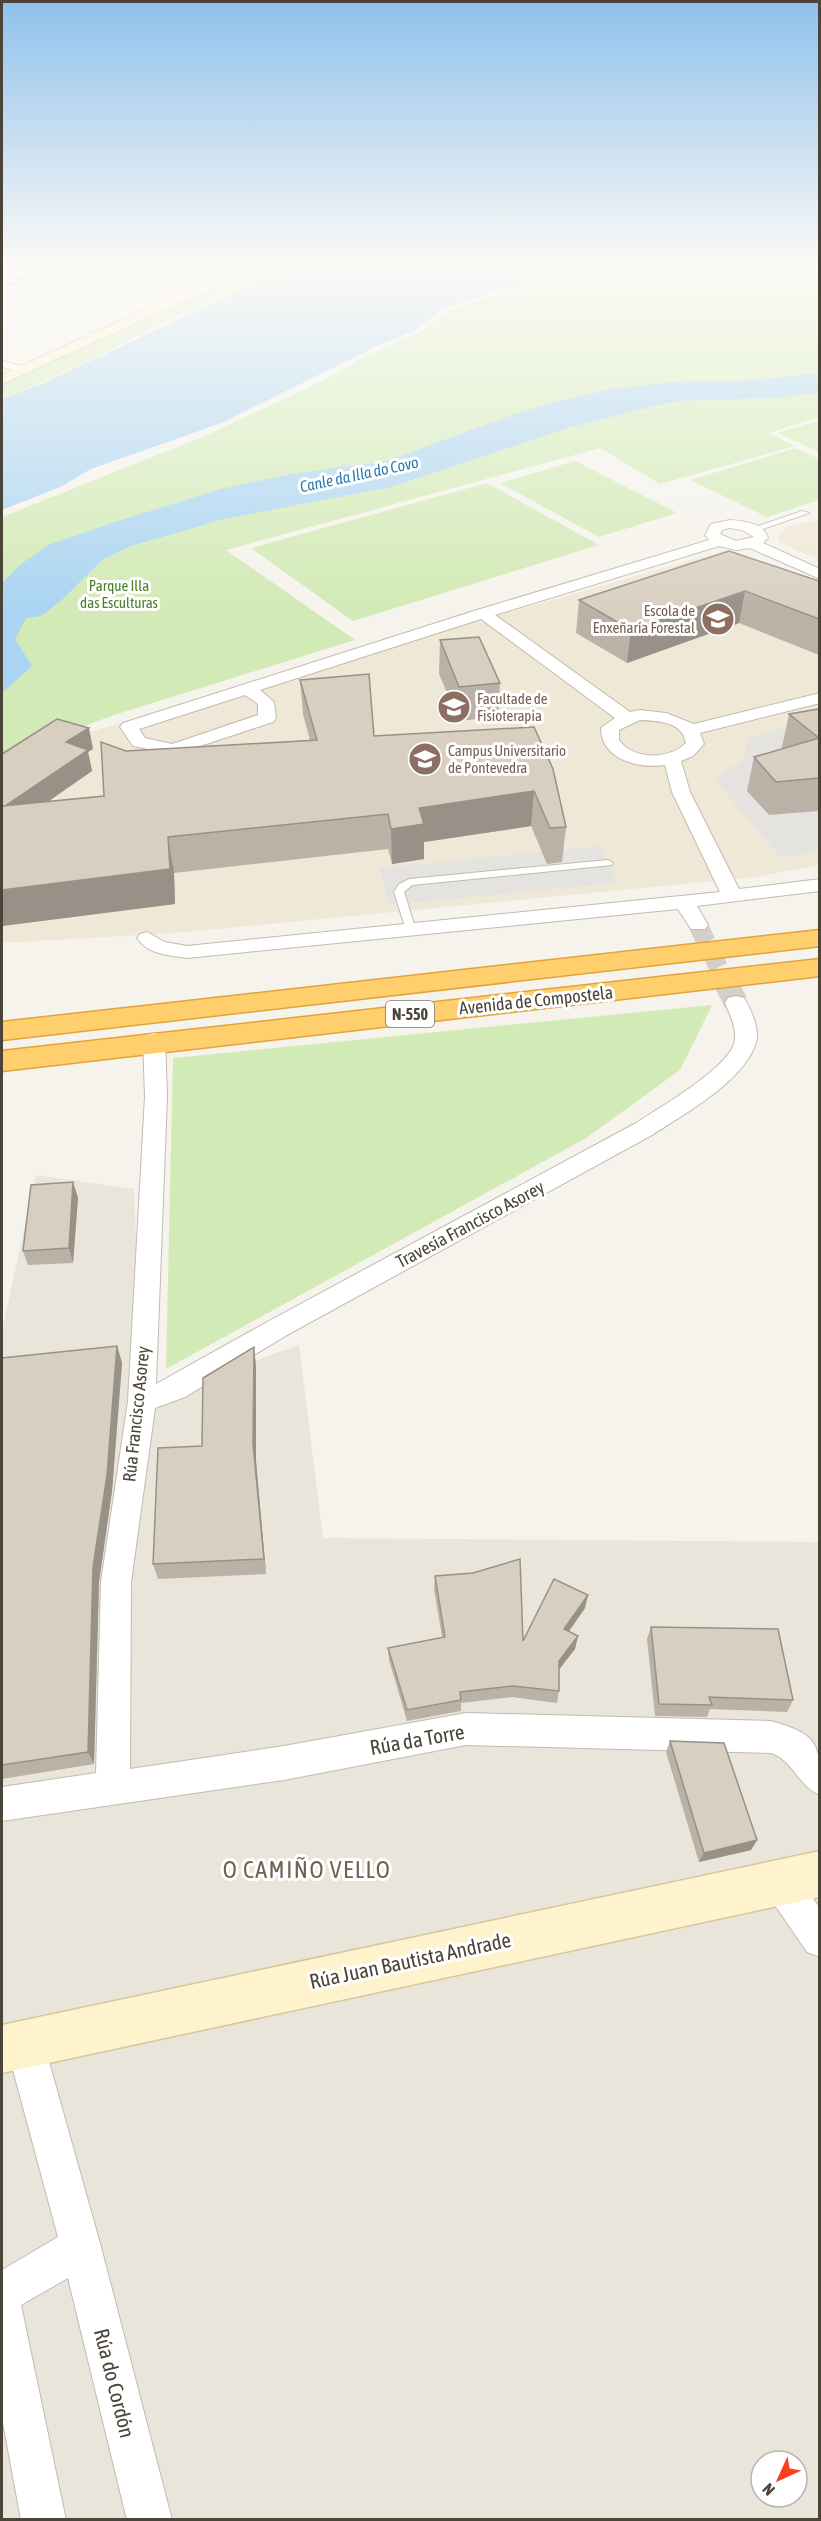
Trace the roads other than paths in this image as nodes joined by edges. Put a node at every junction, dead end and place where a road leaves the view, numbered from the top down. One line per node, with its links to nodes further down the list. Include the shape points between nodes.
1 (805, 513): 2 (lane)
2 (753, 536): 3 (street, via 739,545); 3 (street, via 738,525 716,527 711,532); 4 (street)
3 (719, 541): 5 (street)
4 (819, 575)
5 (482, 613): 6 (street); 8 (street)
6 (248, 689): 6 (street, via 161,717 129,727 139,742 173,749 267,718 266,702)
7 (819, 698): 9 (street)
8 (627, 718): 9 (street, via 655,716 682,723); 10 (street, via 616,722 608,736 610,743 643,760)
9 (691, 730): 10 (street, via 695,744)
10 (672, 759): 13 (street, via 681,792)
11 (608, 863): 16 (lane, via 409,882 399,892)
12 (819, 885): 13 (street)
13 (732, 896): 14 (street)
14 (684, 902): 15 (street); 16 (street)
15 (698, 925)
16 (411, 930): 17 (street, via 187,952 159,947)
17 (147, 938)
18 (819, 938): 21 (highway, Avenida de Compostela / N-550)
19 (819, 968): 22 (highway, Avenida de Compostela / N-550)
20 (736, 1003): 24 (street, Travesía Francisco Asorey, via 746,1030 744,1046 709,1084 680,1106 278,1328 176,1389)
21 (2, 1031)
22 (154, 1040): 23 (highway, Avenida de Compostela / N-550); 24 (street, Rúa Francisco Asorey, via 156,1096)
23 (2, 1061)
24 (141, 1401): 26 (street, Rúa Francisco Asorey, via 116,1582)
25 (819, 1778): 26 (street, Rúa da Torre, via 792,1743 771,1737 466,1729 284,1763)
26 (113, 1787): 27 (street, Rúa da Torre)
27 (2, 1804)
28 (800, 1878): 29 (street); 30 (street, Rúa Juan Bautista Andrade)
29 (819, 1939)
30 (13, 2047): 31 (street, Rúa do Cordón)
31 (81, 2247): 32 (street); 35 (street, Rúa do Cordón)
32 (2, 2293)
33 (2, 2311): 34 (street)
34 (44, 2520)
35 (150, 2520)

